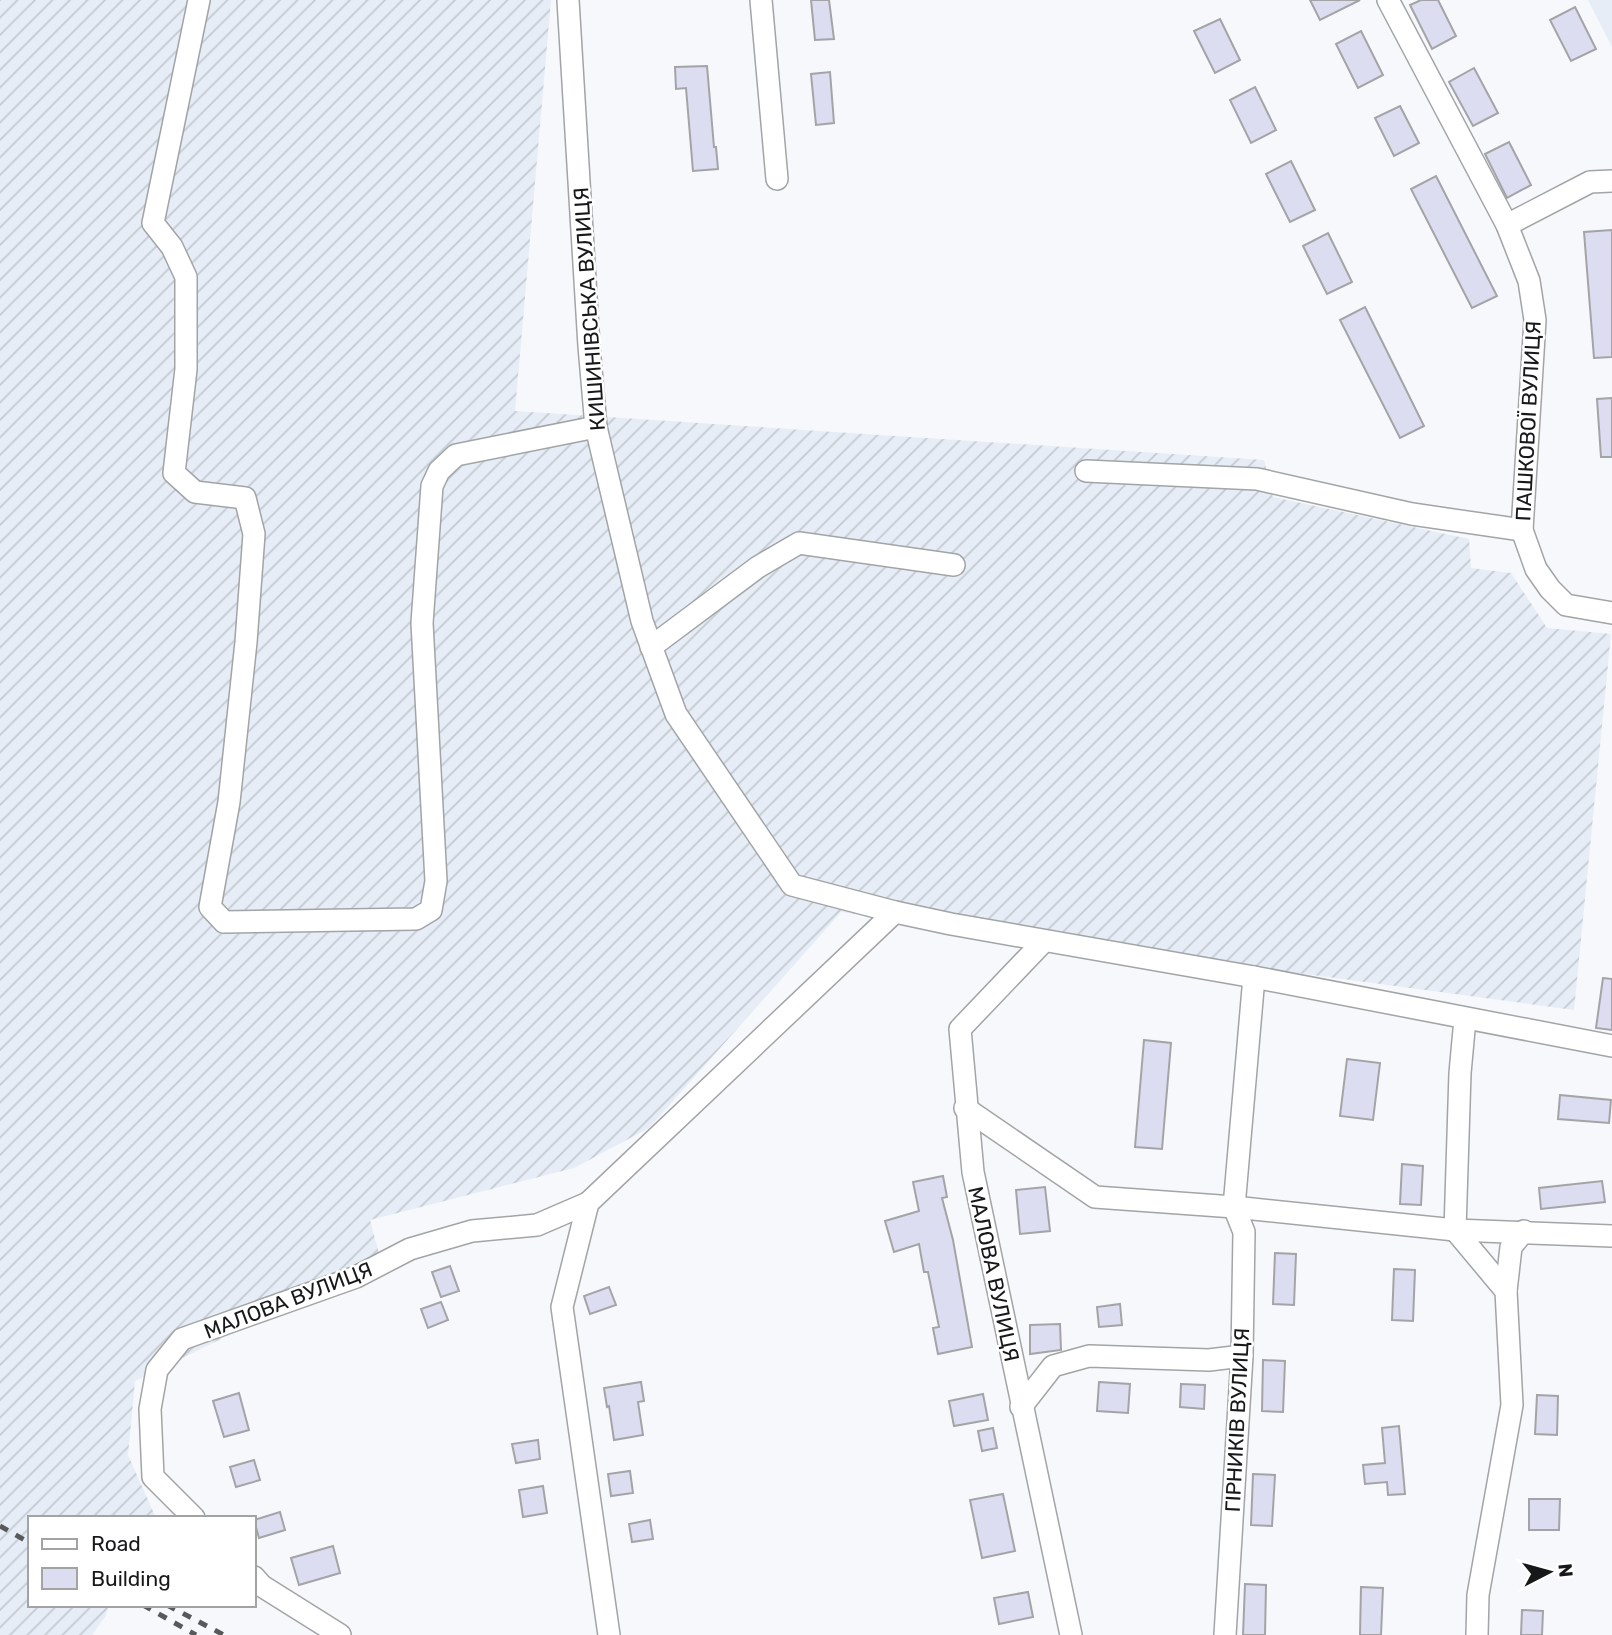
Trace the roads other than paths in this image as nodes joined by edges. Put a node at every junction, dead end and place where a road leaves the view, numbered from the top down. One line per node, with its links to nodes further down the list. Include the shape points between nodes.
1 (199, 0): 8 (street, via 153,223 186,276 186,369 174,473 195,492 245,498 254,534 229,802 210,907 224,922 416,919 431,909 436,881 422,622 432,486 439,471 456,455)
2 (568, 0): 8 (street, КИШИНІВСЬКА ВУЛИЦЯ)
3 (761, 0): 5 (street)
4 (1388, 0): 7 (street, ПАШКОВОЇ ВУЛИЦЯ)
5 (777, 179)
6 (1612, 181): 7 (street, via 1590,182)
7 (1507, 225): 10 (street, ПАШКОВОЇ ВУЛИЦЯ, via 1529,281 1535,320)
8 (596, 427): 13 (street, КИШИНІВСЬКА ВУЛИЦЯ)
9 (1086, 471): 10 (street, via 1257,480 1412,514)
10 (1522, 530): 12 (street, ПАШКОВОЇ ВУЛИЦЯ, via 1536,569 1566,605)
11 (954, 565): 13 (street, via 799,543 758,567)
12 (1612, 613)
13 (651, 647): 14 (street, КИШИНІВСЬКА ВУЛИЦЯ, via 676,714 792,885)
14 (895, 912): 15 (street, КИШИНІВСЬКА ВУЛИЦЯ); 20 (street, МАЛОВА ВУЛИЦЯ)
15 (1044, 940): 16 (street, КИШИНІВСЬКА ВУЛИЦЯ); 19 (street, МАЛОВА ВУЛИЦЯ, via 960,1029)
16 (1254, 977): 17 (street, КИШИНІВСЬКА ВУЛИЦЯ); 21 (street, ГІРНИКІВ ВУЛИЦЯ)
17 (1465, 1018): 18 (street, КИШИНІВСЬКА ВУЛИЦЯ); 22 (street)
18 (1612, 1046)
19 (965, 1108): 21 (street, via 1096,1197); 27 (street, МАЛОВА ВУЛИЦЯ, via 973,1172)
20 (587, 1203): 28 (street, МАЛОВА ВУЛИЦЯ, via 537,1225 472,1231 410,1249 356,1277 182,1339 157,1370 150,1409 153,1477); 31 (street, via 562,1307)
21 (1234, 1207): 22 (street); 26 (street, ГІРНИКІВ ВУЛИЦЯ, via 1244,1232)
22 (1455, 1230): 23 (street); 25 (street)
23 (1524, 1231): 24 (street); 25 (street, via 1511,1247)
24 (1612, 1236)
25 (1506, 1291): 34 (street, via 1512,1405 1478,1595)
26 (1242, 1356): 27 (street, via 1209,1360 1089,1356 1052,1366); 33 (street, ГІРНИКІВ ВУЛИЦЯ)
27 (1021, 1407): 32 (street, МАЛОВА ВУЛИЦЯ)
28 (192, 1516)
29 (256, 1579): 30 (street)
30 (340, 1635)
31 (609, 1635)
32 (1071, 1635)
33 (1225, 1635)
34 (1476, 1635)

